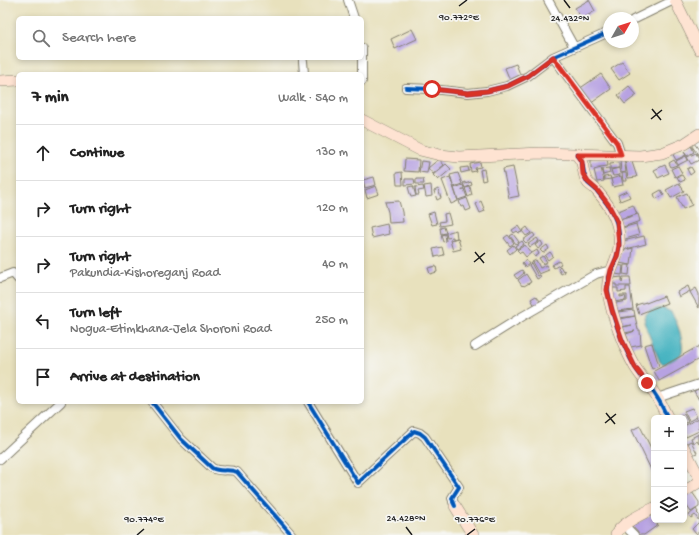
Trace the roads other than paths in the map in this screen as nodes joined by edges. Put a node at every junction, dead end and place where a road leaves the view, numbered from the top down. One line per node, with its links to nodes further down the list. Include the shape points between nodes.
1 (348, 0): 4 (street)
2 (548, 0): 7 (street)
3 (674, 0): 5 (street); 8 (street)
4 (353, 16)
5 (639, 17)
6 (603, 35): 7 (street)
7 (574, 47): 9 (street)
8 (699, 49)
9 (553, 57): 16 (street, via 522,80 487,91 468,93); 20 (street, via 617,143)
10 (362, 60): 13 (street)
11 (303, 61): 12 (street)
12 (304, 72)
13 (362, 72)
14 (16, 80): 15 (street)
15 (0, 81)
16 (406, 88)
17 (364, 121): 19 (street, via 420,150 440,155)
18 (699, 134): 20 (street, via 684,144 662,153)
19 (577, 155): 20 (street); 21 (street, via 582,162 583,174 608,204 617,221 619,246)
20 (621, 155)
21 (611, 270): 24 (street, via 596,274); 26 (street, via 607,290 622,340 635,367)
22 (16, 277): 23 (street, via 13,273)
23 (0, 278)
24 (475, 346)
25 (699, 384): 26 (street)
26 (657, 398): 30 (street)
27 (59, 404): 32 (street)
28 (154, 404): 39 (street, via 201,459 218,471 237,472)
29 (309, 404): 36 (street, via 358,482 414,431 420,433 459,487 452,498)
30 (666, 415)
31 (686, 451): 33 (street)
32 (0, 459)
33 (699, 477)
34 (699, 482): 35 (street)
35 (687, 490)
36 (454, 504): 40 (street)
37 (651, 510): 38 (street)
38 (624, 525): 41 (street); 42 (street)
39 (292, 535)
40 (473, 535)
41 (616, 535)
42 (634, 535)

